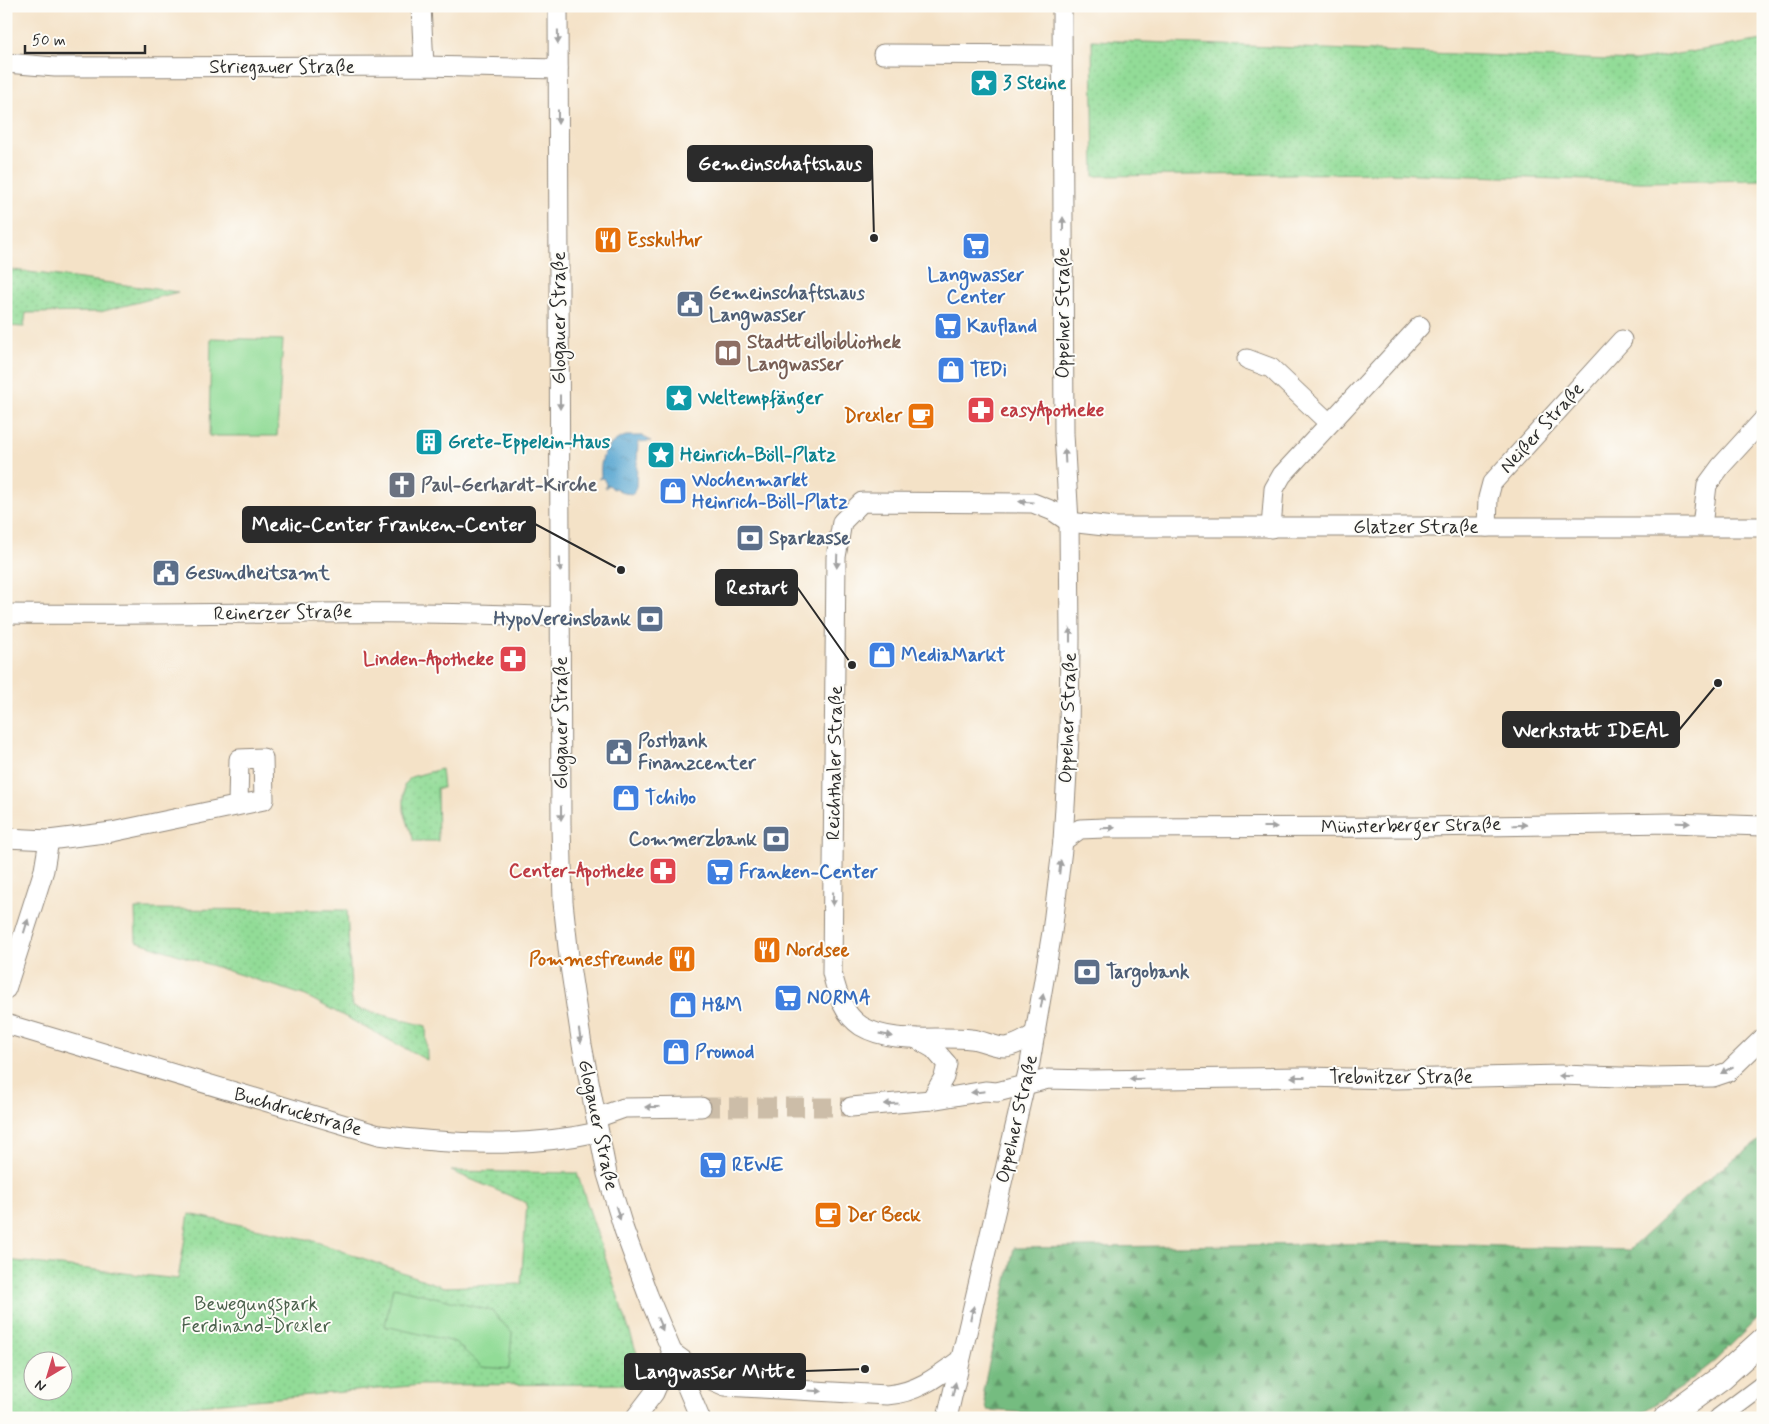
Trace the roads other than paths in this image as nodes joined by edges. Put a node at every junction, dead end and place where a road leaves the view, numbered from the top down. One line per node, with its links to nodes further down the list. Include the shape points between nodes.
1 (421, 6): 7 (street)
2 (558, 6): 8 (street, Glogauer Straße, one-way to 8)
3 (1062, 6): 5 (street, Oppelner Straße)
4 (883, 54): 5 (street, via 1048,55)
5 (1062, 58): 14 (street, Oppelner Straße, one-way to 5, via 1064,434)
6 (6, 63): 7 (street, Striegauer Straße, via 55,67)
7 (424, 66): 8 (street, Striegauer Straße)
8 (558, 69): 20 (street, Glogauer Straße, one-way to 20)
9 (1420, 326): 13 (street)
10 (1622, 340): 16 (street, Neißer Straße, via 1492,483)
11 (1247, 359): 13 (street, via 1271,368)
12 (1763, 420): 15 (street, via 1707,485)
13 (1329, 423): 18 (street, via 1282,475 1274,489)
14 (1069, 522): 18 (street, Glatzer Straße, via 1113,527); 25 (street, Oppelner Straße, one-way to 14, via 1070,694); 29 (street, Reichthaler Straße, one-way to 29, via 1034,503 910,502 862,502 842,522 836,557 832,973 838,996 847,1012 861,1025 883,1036)
15 (1702, 526): 16 (street, Glatzer Straße); 17 (street, Glatzer Straße)
16 (1487, 527): 18 (street, Glatzer Straße)
17 (1763, 527)
18 (1271, 528)
19 (6, 614): 20 (street, Reinerzer Straße, via 444,612)
20 (561, 617): 35 (street, Glogauer Straße, one-way to 35, via 563,902 573,988)
21 (238, 804): 24 (street, via 112,832)
22 (1763, 826): 25 (street, Münsterberger Straße, one-way to 22, via 1080,829 1104,828 1670,823)
23 (6, 838): 24 (street)
24 (49, 840): 26 (street, one-way to 24, via 44,870)
25 (1063, 841): 28 (street, Oppelner Straße, one-way to 25)
26 (6, 989)
27 (6, 1024): 35 (street, Buchdruckstraße, via 379,1135 438,1143 484,1144 554,1140)
28 (1036, 1033): 29 (street, Reichthaler Straße, via 1003,1047 973,1039); 31 (street, Oppelner Straße)
29 (914, 1037): 32 (street, via 934,1049 947,1064 944,1077)
30 (1763, 1038): 31 (street, Trebnitzer Straße, one-way to 31, via 1728,1072 1713,1077 1048,1079)
31 (1026, 1085): 32 (street, Trebnitzer Straße, one-way to 32); 38 (street, Oppelner Straße, one-way to 31)
32 (931, 1100): 34 (street, Trebnitzer Straße, one-way to 34)
33 (701, 1107): 35 (street, Buchdruckstraße, one-way to 35, via 624,1108)
34 (851, 1107)
35 (597, 1125): 37 (street, Glogauer Straße, one-way to 37, via 613,1198)
36 (1763, 1340): 43 (main road, via 1722,1377)
37 (672, 1352): 38 (street, one-way to 38, via 709,1379 725,1386 887,1395 919,1388); 40 (street, via 654,1393); 41 (street, Glogauer Straße)
38 (960, 1360): 42 (street, Oppelner Straße, one-way to 38)
39 (1763, 1385): 44 (street)
40 (635, 1418)
41 (700, 1418)
42 (948, 1418)
43 (1666, 1418)
44 (1719, 1418)

